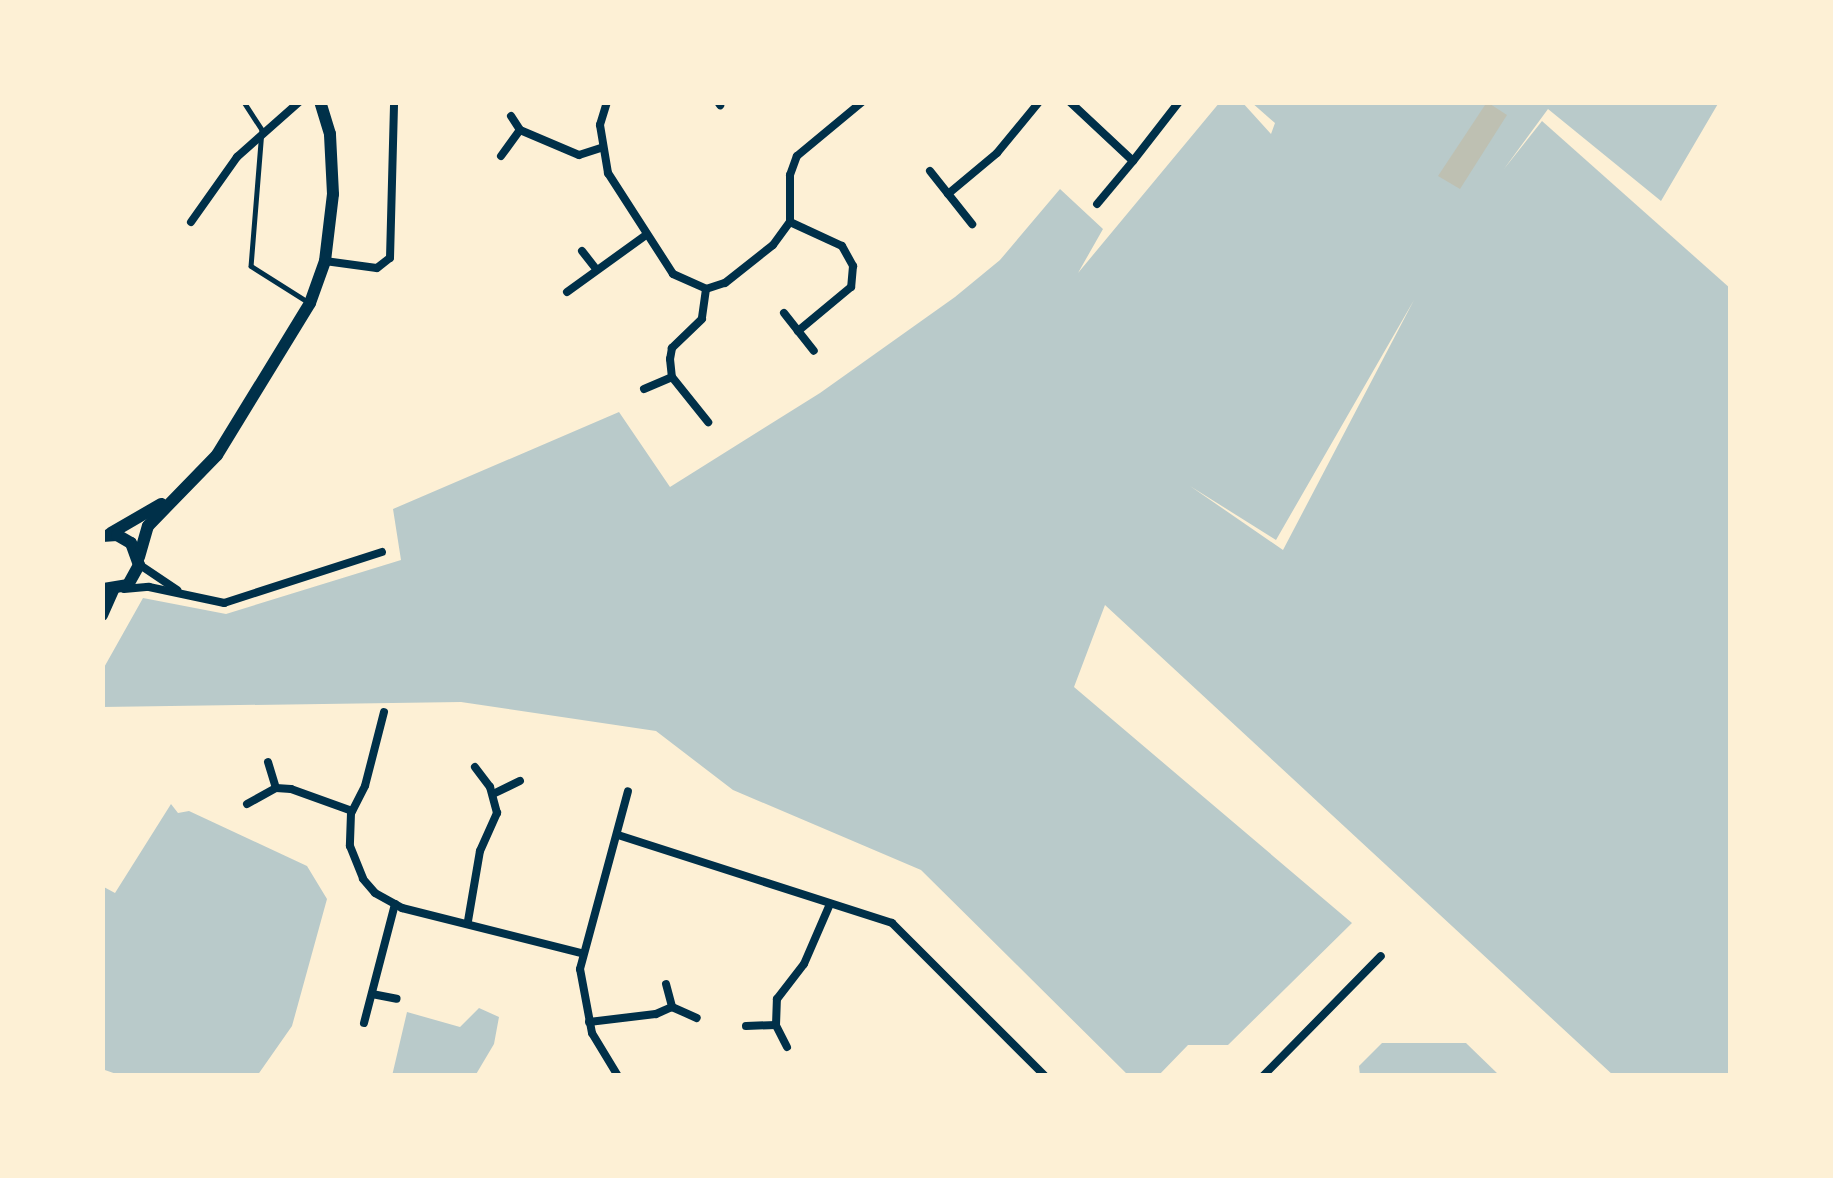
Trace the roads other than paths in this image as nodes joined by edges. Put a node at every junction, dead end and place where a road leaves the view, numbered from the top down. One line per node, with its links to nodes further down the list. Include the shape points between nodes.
1 (244, 102): 11 (lane)
2 (299, 102): 11 (street)
3 (320, 102): 24 (main road, via 333,194)
4 (394, 102): 24 (street, via 390,258 377,268)
5 (607, 102): 13 (street)
6 (862, 102): 20 (street, via 796,156)
7 (1039, 102): 17 (street, via 997,153)
8 (1070, 102): 15 (street)
9 (1179, 102): 15 (street)
10 (511, 116): 12 (street)
11 (262, 130): 19 (street); 28 (lane, via 251,266)
12 (520, 130): 13 (street, via 579,155); 14 (street)
13 (601, 148): 22 (street)
14 (501, 156)
15 (1133, 161): 18 (street)
16 (930, 171): 17 (street)
17 (948, 194): 21 (street)
18 (1097, 204)
19 (191, 222)
20 (790, 222): 26 (street, via 748,265); 30 (street, via 842,246 853,266 851,286)
21 (971, 224)
22 (646, 235): 25 (street); 26 (street, via 673,274)
23 (582, 250): 25 (street)
24 (325, 261): 28 (main road)
25 (596, 269): 27 (street)
26 (706, 289): 32 (street, via 702,319 672,348)
27 (567, 292)
28 (310, 303): 35 (main road, via 217,455)
29 (784, 314): 30 (street)
30 (798, 331): 31 (street)
31 (814, 351)
32 (672, 377): 33 (street); 34 (street)
33 (644, 389)
34 (708, 422)
35 (172, 497): 36 (main road); 38 (main road, via 148,526)
36 (106, 535): 38 (main road, via 131,543)
37 (382, 552): 40 (street, via 224,604)
38 (139, 561): 39 (main road, via 134,580); 40 (street)
39 (112, 589): 40 (street); 41 (main road)
40 (184, 593)
41 (102, 615)
42 (384, 712): 50 (street)
43 (268, 762): 46 (street)
44 (475, 767): 48 (street)
45 (520, 781): 48 (street)
46 (275, 788): 49 (street); 50 (street)
47 (628, 791): 51 (street)
48 (493, 794): 54 (street, via 497,813 480,851)
49 (247, 804)
50 (352, 811): 52 (street, via 355,864)
51 (618, 835): 53 (street); 55 (street)
52 (394, 904): 54 (street); 58 (street)
53 (830, 904): 64 (street, via 804,964 777,999); 67 (street, via 903,931)
54 (468, 921): 55 (street)
55 (581, 953): 62 (street)
56 (1381, 956): 70 (street)
57 (666, 983): 60 (street)
58 (372, 994): 59 (street); 63 (street)
59 (397, 999)
60 (672, 1007): 61 (street); 62 (street)
61 (697, 1018)
62 (589, 1022): 68 (street)
63 (364, 1023)
64 (776, 1025): 65 (street); 66 (street)
65 (746, 1026)
66 (787, 1048)
67 (1033, 1072): 69 (street)
68 (618, 1076)
69 (1045, 1076)
70 (1264, 1076)

